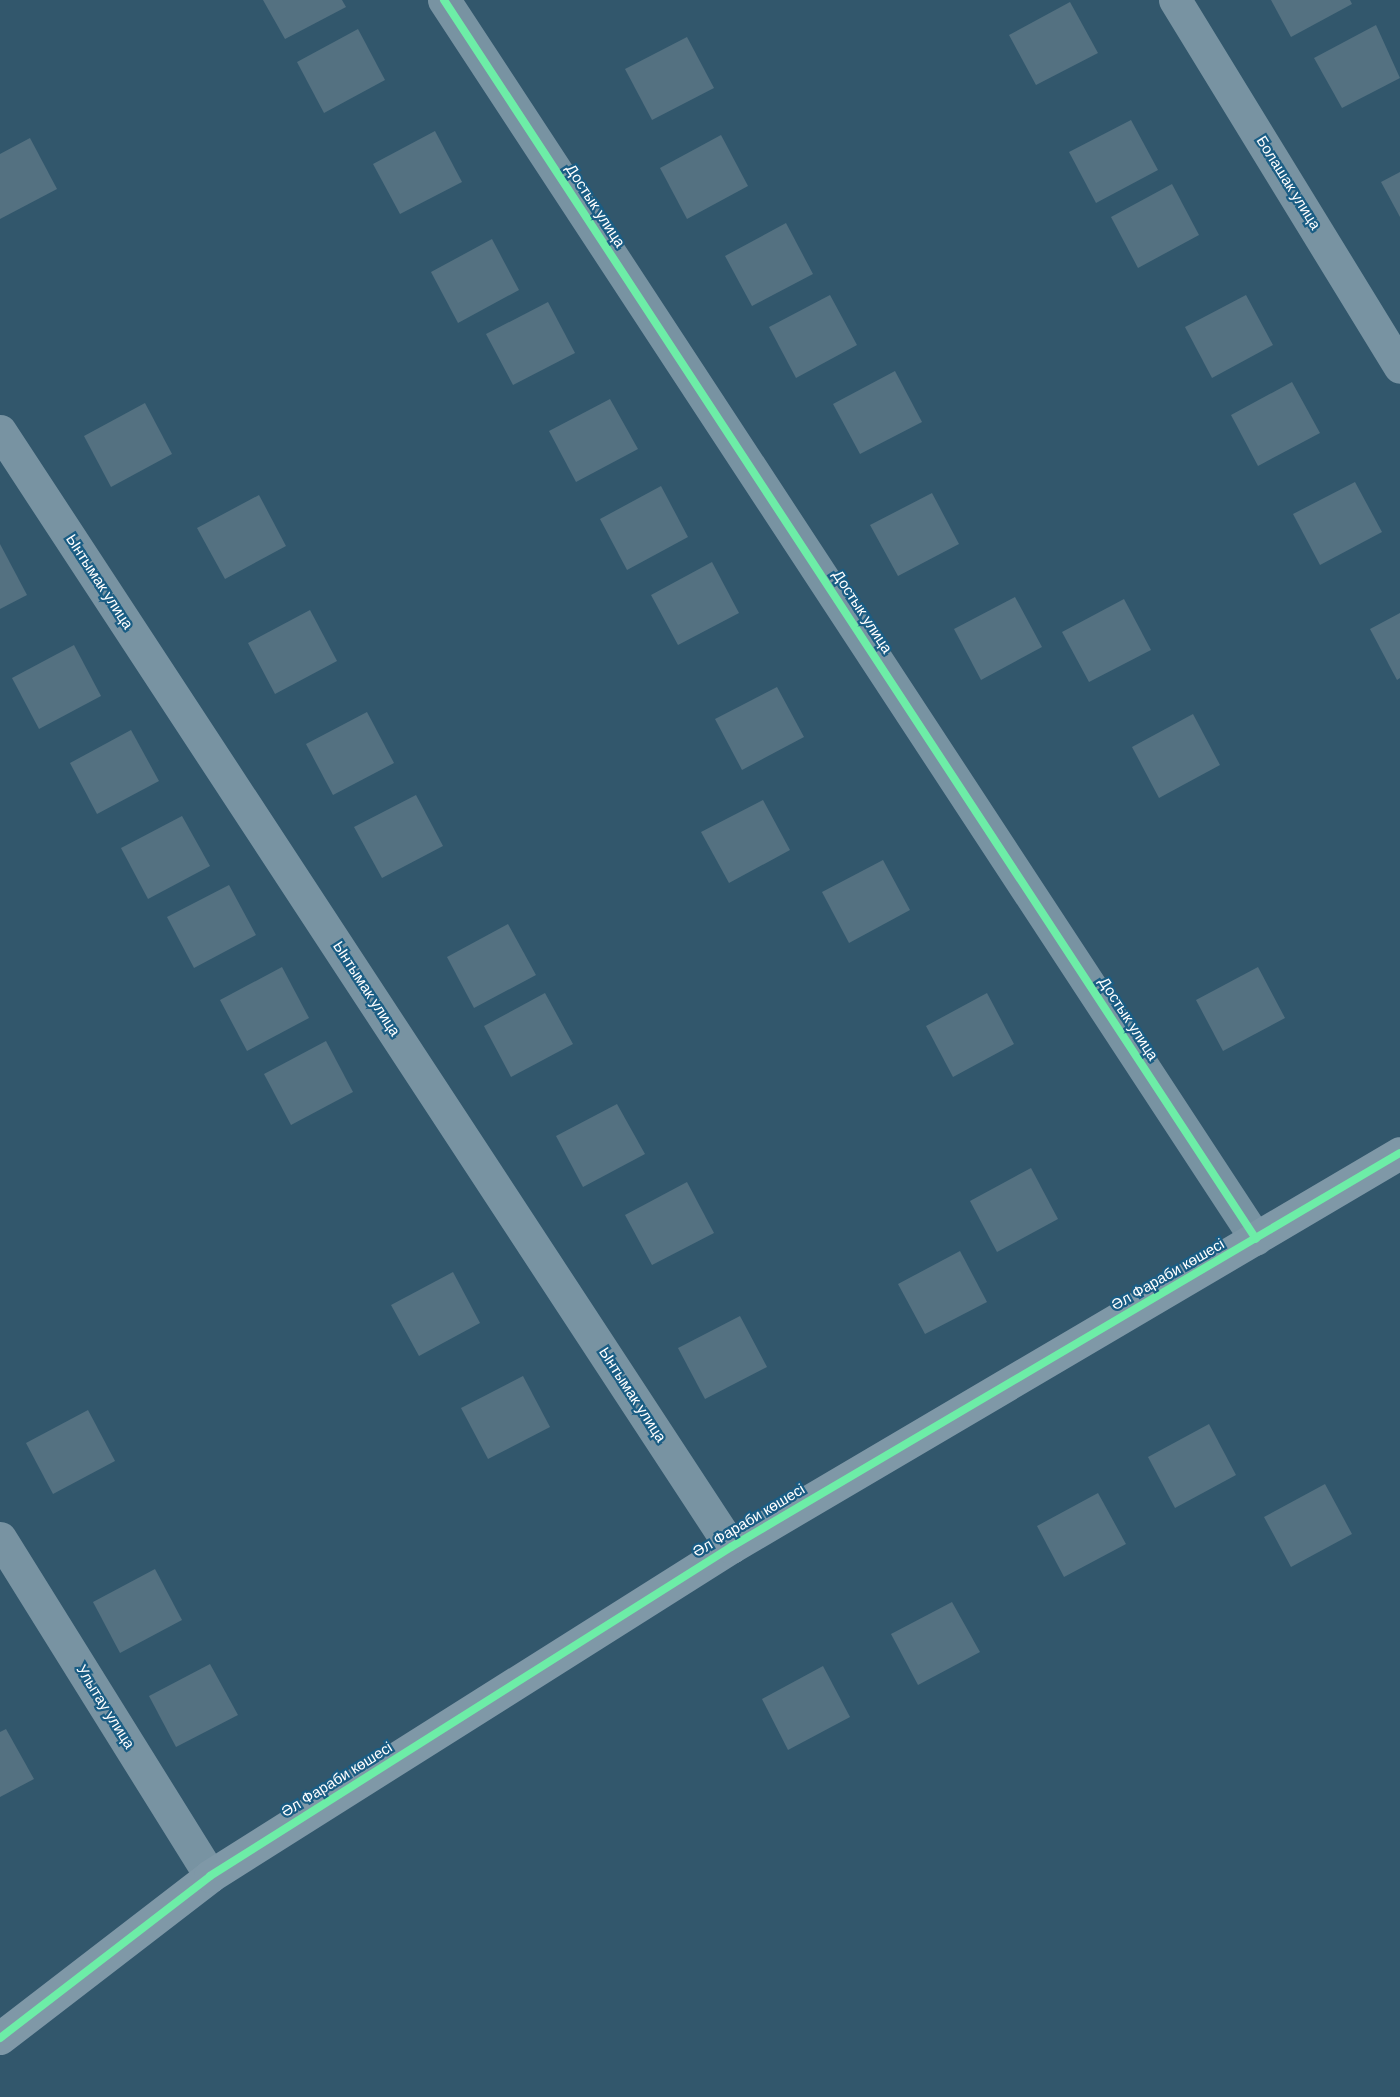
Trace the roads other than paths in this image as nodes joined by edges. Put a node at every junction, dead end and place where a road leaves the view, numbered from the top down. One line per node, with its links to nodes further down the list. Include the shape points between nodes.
1 (444, 0): 6 (street, Достык улица)
2 (1175, 0): 3 (street, Болашак улица)
3 (1400, 367)
4 (0, 430): 8 (street, Ынтымак улица)
5 (1400, 1154): 6 (street, Әл Фараби көшесі)
6 (1256, 1239): 8 (street, Әл Фараби көшесі)
7 (0, 1538): 9 (street, Улытау улица)
8 (731, 1547): 9 (street, Әл Фараби көшесі)
9 (210, 1876): 10 (street, Әл Фараби көшесі)
10 (0, 2038)

